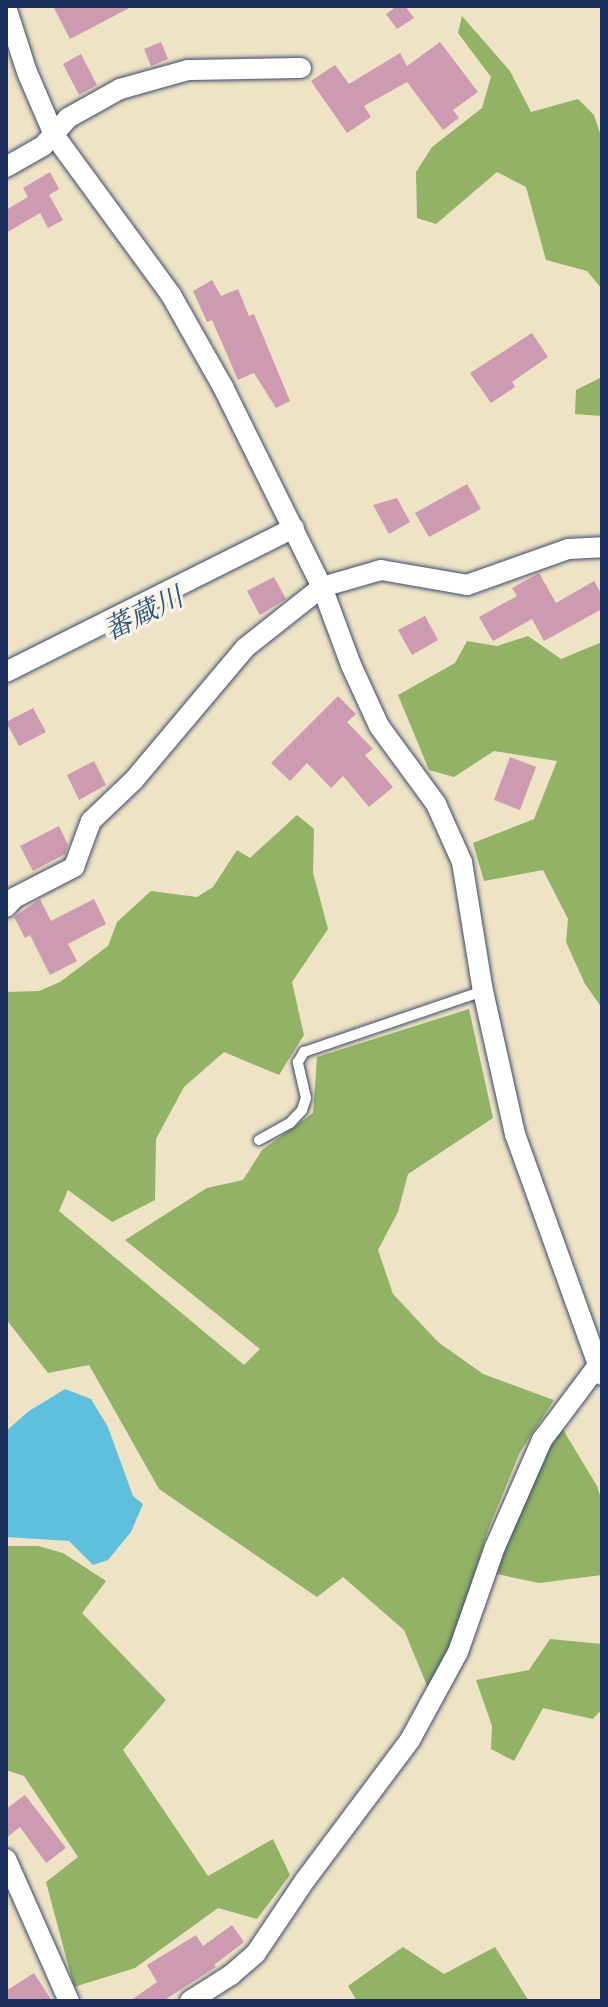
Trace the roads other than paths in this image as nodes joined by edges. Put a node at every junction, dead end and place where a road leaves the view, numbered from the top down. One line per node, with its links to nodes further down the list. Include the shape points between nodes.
1 (6, 7): 3 (street)
2 (301, 68): 3 (street, via 188,70 120,89 68,118)
3 (54, 135): 4 (street); 5 (street, via 171,295)
4 (6, 167)
5 (294, 528): 7 (street); 8 (street)
6 (602, 547): 7 (street, via 568,549 467,585 381,570)
7 (322, 587): 9 (street, via 245,648 134,780 91,821 74,867); 10 (street, via 379,726 436,804 462,862)
8 (6, 672)
9 (6, 907)
10 (483, 991): 11 (lane, via 304,1052 298,1062 306,1098 302,1110); 12 (street, via 515,1134)
11 (259, 1140)
12 (601, 1367): 14 (street, via 542,1440 495,1547 458,1652 410,1740 256,1953)
13 (6, 1859): 15 (street)
14 (196, 2000)
15 (69, 2001)

